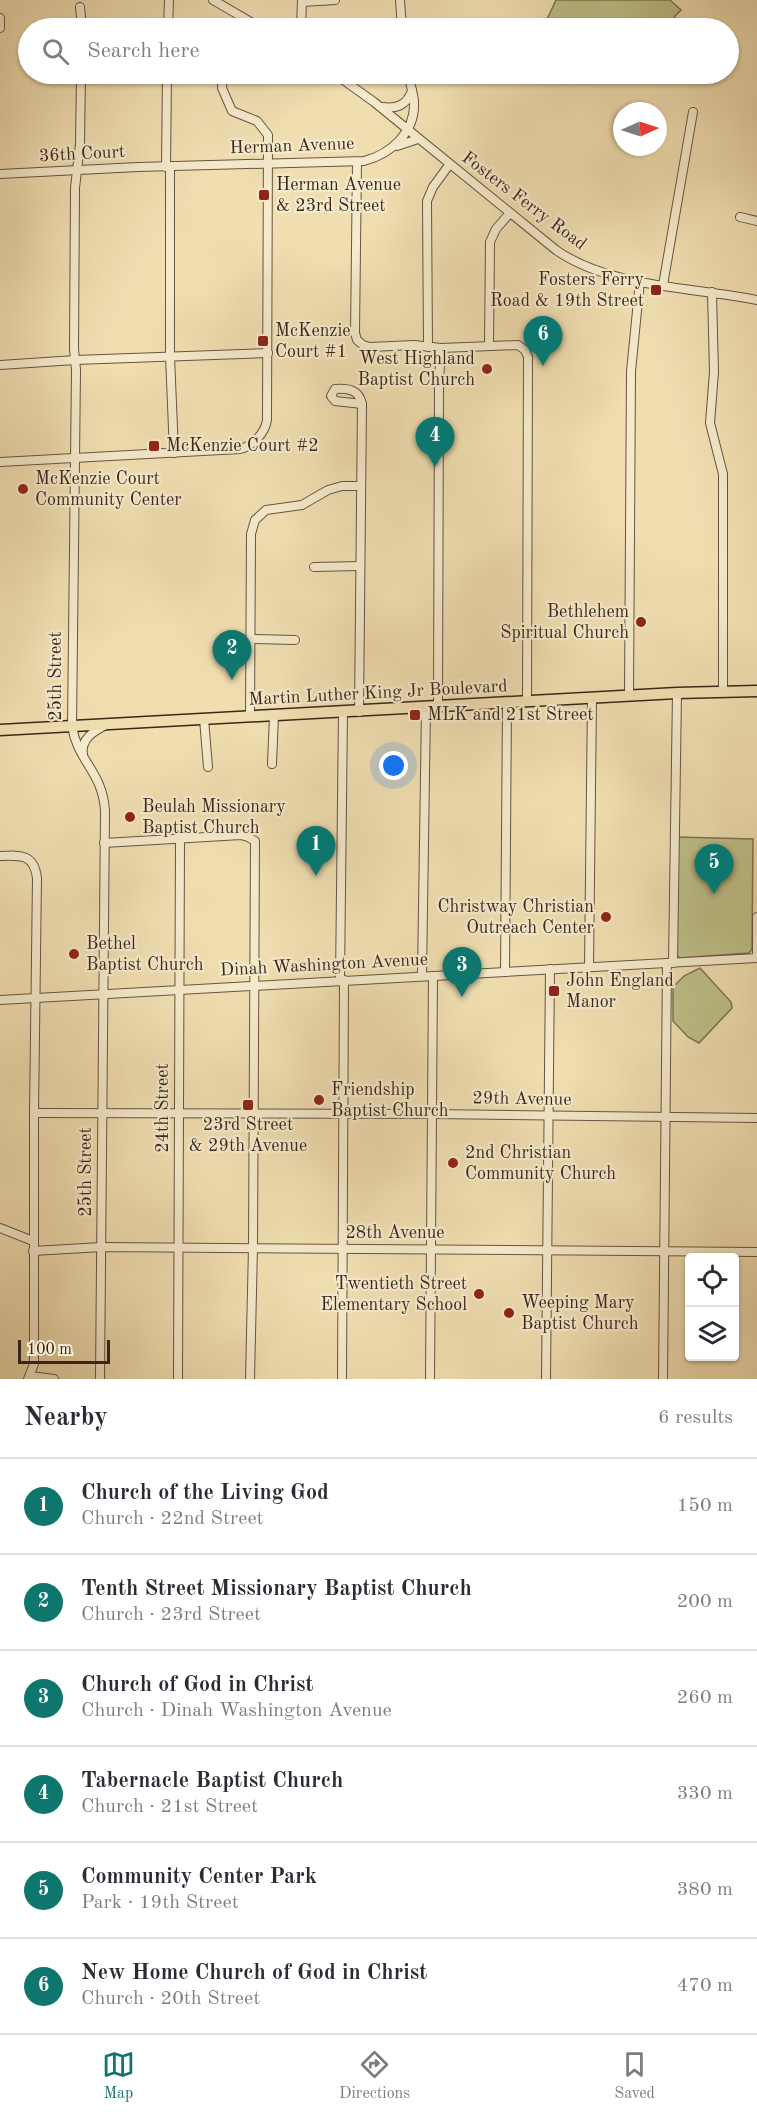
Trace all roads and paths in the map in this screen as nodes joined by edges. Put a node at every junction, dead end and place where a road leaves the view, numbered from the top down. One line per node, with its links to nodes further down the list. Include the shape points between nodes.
1 (169, 0): 9 (street)
2 (213, 0): 10 (street)
3 (334, 0): 5 (street)
4 (400, 0): 12 (street)
5 (302, 1): 11 (street)
6 (80, 7): 8 (street)
7 (0, 18): 13 (street)
8 (81, 18)
9 (168, 18)
10 (244, 18)
11 (301, 18)
12 (401, 18)
13 (0, 28)
14 (81, 84): 29 (street, 25th Street)
15 (167, 84): 28 (street)
16 (222, 84): 26 (street, via 232,111 257,121 266,130)
17 (349, 84): 20 (street, Fosters Ferry Road)
18 (410, 84): 19 (street)
19 (412, 91): 20 (street, via 400,106); 22 (street, via 413,113)
20 (379, 106): 22 (street, Fosters Ferry Road)
21 (693, 112): 35 (street)
22 (407, 129): 23 (street, Fosters Ferry Road); 24 (street)
23 (418, 139): 24 (street, Herman Avenue); 27 (street, Fosters Ferry Road)
24 (397, 146): 25 (street, Herman Avenue, via 377,158)
25 (357, 162): 26 (street, Herman Avenue); 39 (street, via 357,340 363,345)
26 (269, 164): 28 (street, Herman Avenue); 41 (street)
27 (449, 165): 31 (street, Fosters Ferry Road); 39 (street, via 427,201)
28 (168, 167): 29 (street, 36th Court); 42 (street)
29 (78, 171): 30 (street, 36th Court); 43 (street, 25th Street)
30 (0, 174)
31 (510, 213): 34 (street, Fosters Ferry Road, via 574,262 602,274); 38 (street, via 490,242)
32 (740, 217): 33 (street)
33 (757, 221)
34 (640, 281): 35 (street, Fosters Ferry Road); 57 (street, via 631,371)
35 (663, 285): 36 (street, Fosters Ferry Road)
36 (712, 292): 37 (street, Fosters Ferry Road); 55 (street, via 714,358 710,423 723,474)
37 (757, 300)
38 (489, 346): 40 (street); 59 (street, via 518,345 525,350 528,365)
39 (428, 347): 40 (street)
40 (441, 348): 61 (street)
41 (268, 353): 42 (street); 46 (street, via 267,420 251,444 240,449)
42 (170, 356): 43 (street); 46 (street)
43 (75, 360): 44 (street); 47 (street, 25th Street)
44 (0, 365)
45 (362, 404): 49 (street)
46 (174, 453): 47 (street)
47 (74, 459): 48 (street); 69 (street, 25th Street)
48 (0, 462)
49 (361, 486): 50 (street); 52 (street, via 342,486 302,504 273,507 255,520 251,534)
50 (360, 566): 51 (street); 63 (street)
51 (314, 567)
52 (251, 639): 53 (street); 66 (street)
53 (295, 640)
54 (757, 691): 55 (main road, Martin Luther King Jr Boulevard)
55 (723, 692): 56 (main road, Martin Luther King Jr Boulevard)
56 (677, 693): 57 (main road, Martin Luther King Jr Boulevard); 79 (street)
57 (629, 695): 58 (main road, Martin Luther King Jr Boulevard)
58 (592, 697): 59 (main road, Martin Luther King Jr Boulevard); 80 (street)
59 (527, 701): 60 (main road, Martin Luther King Jr Boulevard)
60 (507, 703): 61 (main road, Martin Luther King Jr Boulevard); 82 (street)
61 (438, 707): 62 (main road, Martin Luther King Jr Boulevard)
62 (426, 708): 63 (main road, Martin Luther King Jr Boulevard); 83 (street)
63 (359, 711): 64 (main road, Martin Luther King Jr Boulevard)
64 (343, 712): 65 (main road, Martin Luther King Jr Boulevard); 85 (street)
65 (274, 716): 66 (main road, Martin Luther King Jr Boulevard); 72 (street)
66 (250, 717): 67 (main road, Martin Luther King Jr Boulevard)
67 (204, 719): 68 (main road, Martin Luther King Jr Boulevard); 73 (street)
68 (108, 724): 69 (main road, Martin Luther King Jr Boulevard); 71 (street, via 87,739 82,749)
69 (72, 726): 70 (main road, Martin Luther King Jr Boulevard); 71 (street, 25th Street, via 74,741)
70 (0, 730)
71 (84, 758): 75 (street, 25th Street, via 102,790)
72 (272, 764)
73 (208, 767)
74 (180, 837): 75 (street); 86 (street, via 241,835 255,842); 87 (street, 24th Street)
75 (104, 843): 88 (street, 25th Street)
76 (0, 856): 89 (street, via 27,858 37,878)
77 (757, 917): 78 (street)
78 (757, 958): 79 (street, Dinah Washington Avenue)
79 (670, 963): 80 (street, Dinah Washington Avenue); 98 (street)
80 (589, 967): 81 (street, Dinah Washington Avenue)
81 (550, 969): 82 (street, Dinah Washington Avenue); 97 (street)
82 (505, 972): 84 (street, Dinah Washington Avenue)
83 (422, 976): 84 (street, Dinah Washington Avenue); 85 (street, Dinah Washington Avenue)
84 (433, 976): 96 (street)
85 (342, 980): 86 (street, Dinah Washington Avenue); 95 (street)
86 (254, 986): 87 (street, Dinah Washington Avenue); 94 (street)
87 (180, 989): 88 (street, Dinah Washington Avenue); 93 (street, 24th Street)
88 (104, 993): 89 (street, Dinah Washington Avenue); 92 (street, 25th Street)
89 (36, 998): 90 (street, Dinah Washington Avenue); 91 (street)
90 (0, 1000)
91 (34, 1113): 92 (street, 29th Avenue); 101 (street)
92 (103, 1113): 93 (street, 29th Avenue); 102 (street, 25th Street)
93 (179, 1113): 94 (street, 29th Avenue); 103 (street, 24th Street)
94 (253, 1113): 95 (street, 29th Avenue); 104 (street)
95 (343, 1114): 96 (street, 29th Avenue); 105 (street)
96 (432, 1114): 97 (street, 29th Avenue); 106 (street)
97 (549, 1116): 98 (street, 29th Avenue); 107 (street)
98 (666, 1117): 99 (street, 29th Avenue); 109 (street)
99 (757, 1118)
100 (0, 1228): 101 (street)
101 (33, 1241): 108 (street)
102 (102, 1247): 103 (street, 28th Avenue); 108 (street, 28th Avenue); 113 (street, 25th Street)
103 (179, 1247): 104 (street, 28th Avenue); 114 (street, 24th Street)
104 (253, 1247): 105 (street, 28th Avenue); 115 (street)
105 (342, 1249): 106 (street, 28th Avenue); 116 (street)
106 (431, 1249): 107 (street, 28th Avenue); 117 (street)
107 (548, 1250): 109 (street, 28th Avenue); 118 (street)
108 (33, 1251): 111 (street, via 34,1364)
109 (664, 1252): 110 (street, 28th Avenue); 119 (street)
110 (757, 1252)
111 (30, 1378): 112 (street)
112 (54, 1379)
113 (100, 1379)
114 (178, 1379)
115 (250, 1379)
116 (342, 1379)
117 (430, 1379)
118 (546, 1379)
119 (663, 1379)

